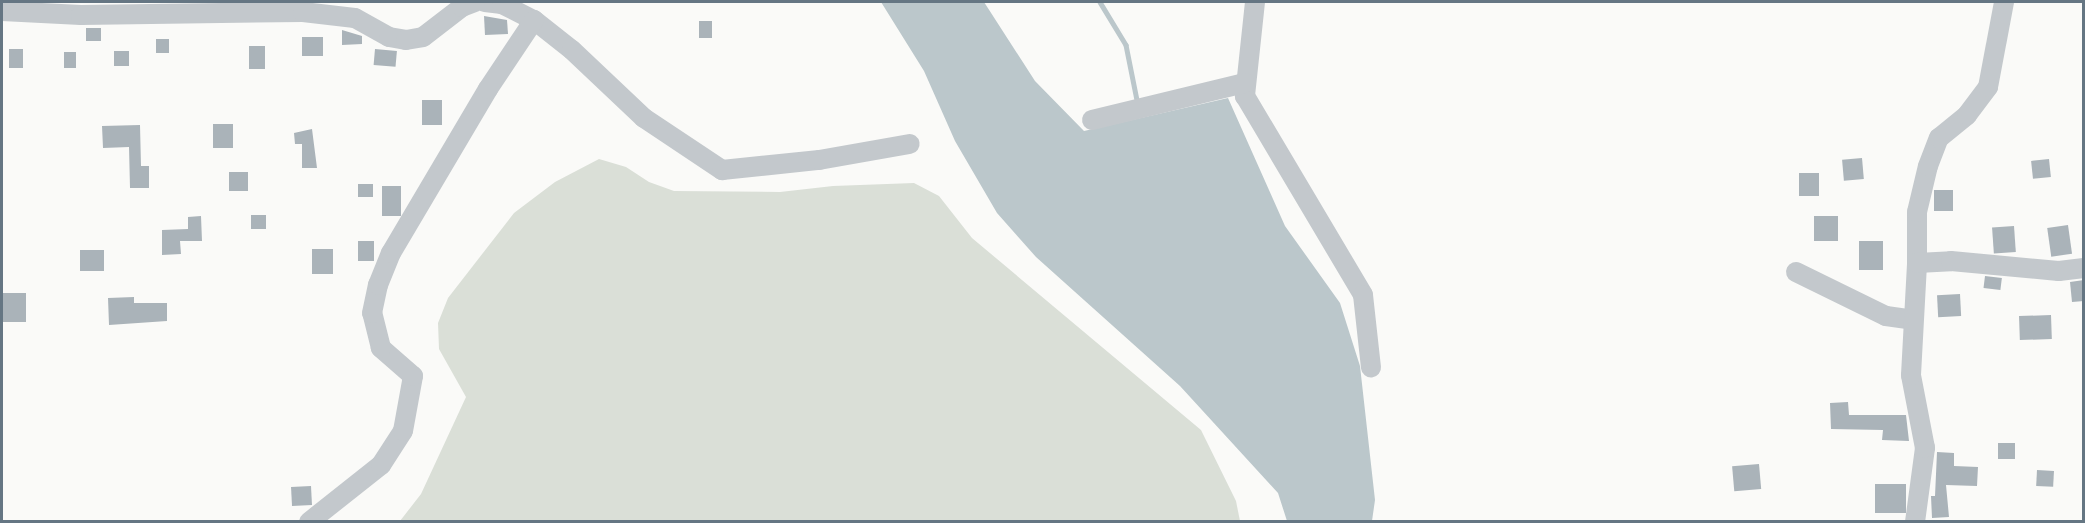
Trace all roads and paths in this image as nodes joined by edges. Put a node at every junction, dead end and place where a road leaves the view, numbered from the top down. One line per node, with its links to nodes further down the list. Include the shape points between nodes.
1 (475, 2): 5 (street, via 462,7 423,37 406,40 389,37 355,18 303,12 81,15)
2 (485, 2): 6 (street, via 502,4)
3 (1255, 2): 7 (street, via 1252,55)
4 (2004, 2): 10 (street, via 1988,87 1967,115 1939,138 1928,166 1917,212)
5 (2, 10)
6 (534, 20): 9 (street, via 644,118 722,170 819,160); 15 (street, via 488,89 391,253 378,285 372,313 381,348 413,376 403,432 381,465)
7 (1245, 83): 8 (street); 14 (street, via 1245,96 1363,295)
8 (1092, 120)
9 (910, 144)
10 (1917, 263): 11 (street, via 1951,261 2059,271); 13 (street)
11 (2084, 268)
12 (1796, 272): 13 (street, via 1886,316)
13 (1913, 320): 16 (street, via 1911,375 1925,448)
14 (1371, 368)
15 (309, 522)
16 (1915, 522)

